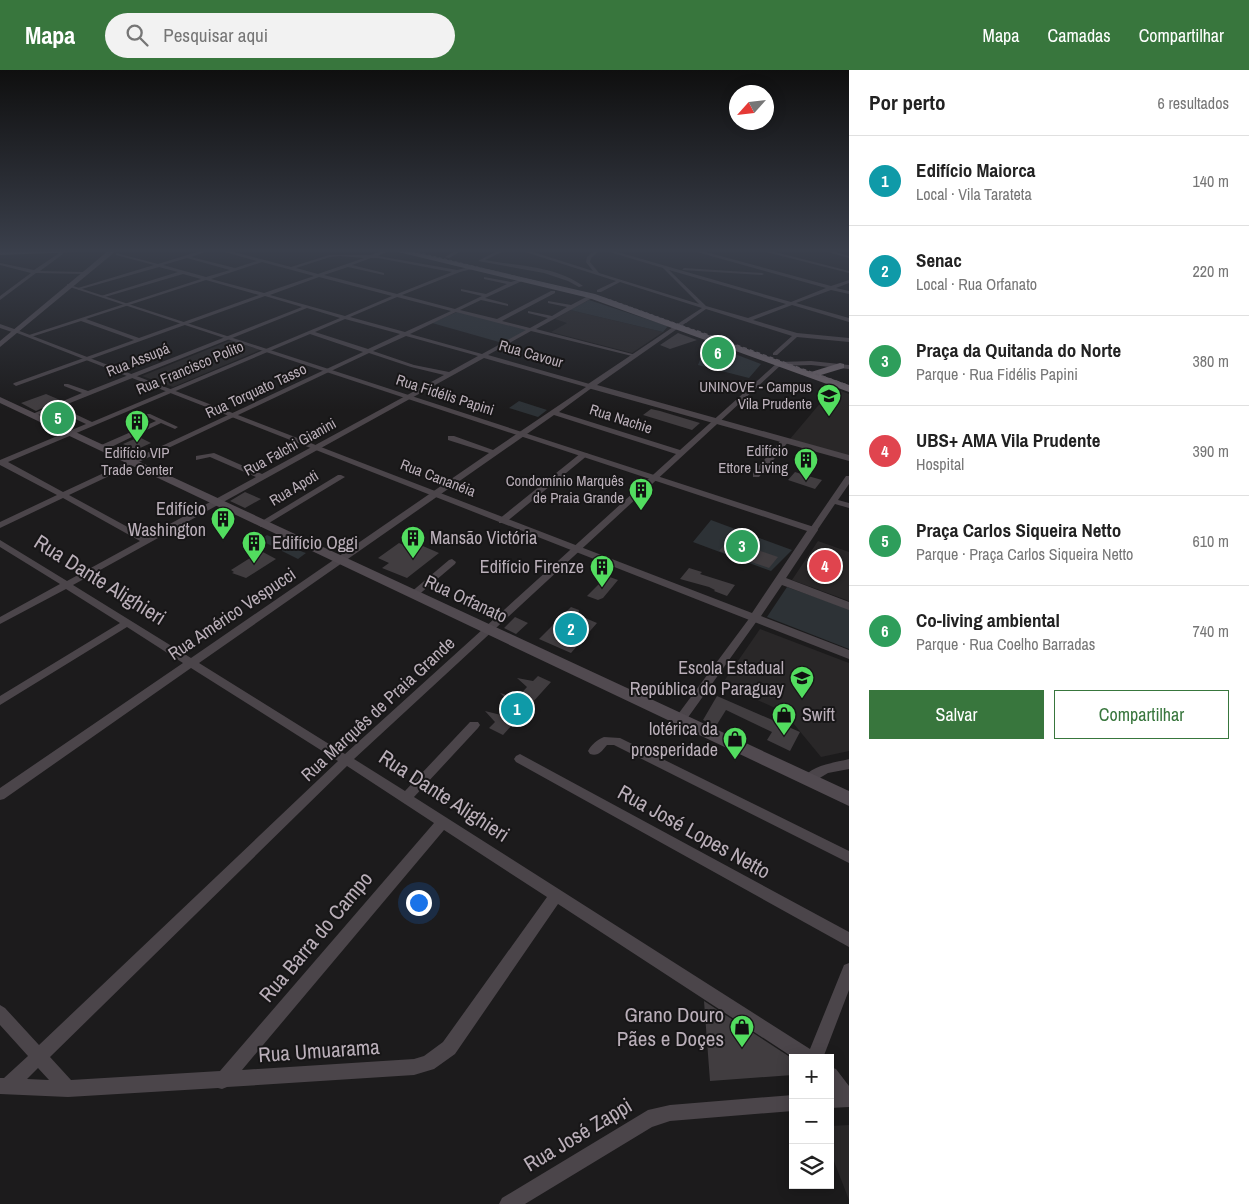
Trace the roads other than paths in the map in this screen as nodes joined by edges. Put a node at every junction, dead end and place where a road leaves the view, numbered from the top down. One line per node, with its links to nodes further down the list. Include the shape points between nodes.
1 (47, 304): 32 (main road)
2 (128, 304): 24 (street); 28 (street, Rua Fidélis Papini)
3 (239, 304): 28 (street)
4 (302, 304): 17 (street, Rua Cavour)
5 (377, 304): 22 (street, Rua Francisco Polito)
6 (433, 304): 20 (street)
7 (470, 304): 20 (street, Rua Torquato Tasso)
8 (503, 304): 16 (street)
9 (530, 304): 27 (street)
10 (558, 304): 18 (street)
11 (577, 304): 18 (street, Rua Falchi Gianini)
12 (623, 304): 29 (highway)
13 (696, 304): 19 (street)
14 (703, 304): 19 (street)
15 (792, 304): 25 (street); 26 (street)
16 (506, 305)
17 (309, 306): 22 (street, Rua Cavour); 37 (street, Rua Assupá)
18 (572, 307): 23 (street, Rua Falchi Gianini)
19 (706, 307): 25 (street); 29 (street, Rua Américo Vespucci)
20 (457, 310): 27 (street); 34 (street, Rua Torquato Tasso)
21 (530, 312): 23 (street)
22 (347, 317): 33 (street, Rua Francisco Polito); 34 (street, Rua Cavour)
23 (553, 318): 31 (street, Rua Falchi Gianini)
24 (81, 319): 36 (street); 38 (street)
25 (749, 320): 35 (street)
26 (849, 320)
27 (498, 321): 31 (street)
28 (186, 323): 37 (street, Rua Fidélis Papini); 38 (street)
29 (681, 324): 44 (street, Rua Américo Vespucci); 46 (highway)
30 (0, 326): 32 (street)
31 (532, 329): 43 (street, Rua Falchi Gianini); 44 (street)
32 (15, 331): 36 (street, Rua Cananéia); 40 (main road)
33 (309, 332): 41 (street, Rua Francisco Polito); 42 (street)
34 (408, 334): 42 (street, Rua Torquato Tasso); 43 (street, Rua Cavour)
35 (796, 335): 39 (street); 46 (street, Rua Marquês de Praia Grande)
36 (29, 336): 45 (street, Rua Cananéia)
37 (229, 337): 41 (street, Rua Fidélis Papini); 53 (street, Rua Assupá)
38 (139, 340): 45 (street)
39 (849, 340)
40 (0, 344)
41 (268, 350): 49 (street, Rua Fidélis Papini); 59 (street, Rua Francisco Polito)
42 (370, 351): 49 (street, Rua Torquato Tasso); 51 (street, via 413,366)
43 (485, 356): 51 (street, Rua Falchi Gianini); 57 (street, Rua Cavour)
44 (634, 356): 57 (street, Rua Américo Vespucci)
45 (88, 358): 53 (street, Rua Cananéia); 55 (street)
46 (777, 359): 47 (highway); 52 (highway); 69 (street, Rua Marquês de Praia Grande)
47 (798, 362): 48 (street); 50 (highway)
48 (845, 367): 50 (highway)
49 (328, 370): 61 (street, Rua Fidélis Papini); 67 (street, Rua Torquato Tasso)
50 (822, 371): 52 (highway); 54 (highway)
51 (450, 374): 61 (street, Rua Falchi Gianini)
52 (811, 375): 58 (highway)
53 (132, 377): 59 (street, Rua Cananéia); 60 (street, Rua Assupá)
54 (849, 381)
55 (16, 384)
56 (66, 384): 60 (street)
57 (591, 386): 64 (street, Rua Américo Vespucci); 69 (street, Rua Cavour)
58 (849, 389)
59 (170, 392): 67 (street, Rua Cananéia); 70 (street, Rua Francisco Polito)
60 (88, 394): 63 (street, Rua Assupá)
61 (408, 398): 73 (street, Rua Fidélis Papini); 77 (street, Rua Falchi Gianini)
62 (0, 400): 65 (main road, Rua Orfanato)
63 (55, 407): 65 (street, Rua Assupá); 70 (street)
64 (553, 412): 73 (street, Rua Américo Vespucci); 79 (street, Rua Nachie)
65 (33, 415): 72 (main road, Rua Orfanato)
66 (148, 415): 68 (street)
67 (231, 416): 77 (street, Rua Cananéia); 84 (street, Rua Torquato Tasso)
68 (161, 421): 71 (street); 76 (street)
69 (716, 421): 75 (street, Rua Cavour); 79 (street, Rua Marquês de Praia Grande)
70 (92, 424): 72 (street, Rua Francisco Polito)
71 (175, 427)
72 (70, 433): 76 (main road, Rua Orfanato); 83 (street, Rua Francisco Polito)
73 (521, 434): 78 (street, Rua Américo Vespucci); 80 (street, Rua Fidélis Papini)
74 (451, 438): 78 (street)
75 (786, 441): 82 (street, Rua Cavour); 85 (street)
76 (102, 448): 84 (main road, Rua Orfanato)
77 (316, 448): 87 (street, Rua Falchi Gianini); 90 (street, Rua Cananéia)
78 (495, 453): 90 (street, Rua Américo Vespucci)
79 (681, 453): 88 (street, Rua Marquês de Praia Grande)
80 (584, 455): 88 (street, Rua Fidélis Papini); 95 (street)
81 (200, 458): 87 (street, via 211,455)
82 (849, 458)
83 (1, 462): 91 (street)
84 (133, 463): 91 (street, Rua Torquato Tasso); 93 (main road, Rua Orfanato)
85 (756, 475)
86 (341, 477): 96 (street, Rua Apoti)
87 (263, 478): 93 (street, Rua Falchi Gianini)
88 (654, 478): 98 (street, Rua Fidélis Papini); 101 (street, Rua Marquês de Praia Grande)
89 (849, 478): 92 (street)
90 (434, 494): 95 (street, Rua Cananéia); 102 (street, Rua Américo Vespucci)
91 (62, 496): 97 (street, Rua Torquato Tasso); 99 (street)
92 (833, 501): 94 (street); 98 (street)
93 (216, 503): 96 (main road, Rua Orfanato); 99 (street, Rua Falchi Gianini)
94 (849, 506)
95 (502, 521): 101 (street, Rua Cananéia)
96 (262, 524): 102 (main road, Rua Orfanato)
97 (0, 525)
98 (813, 530): 104 (street)
99 (147, 541): 105 (street, Rua Falchi Gianini)
100 (0, 543): 105 (street, Rua Dante Alighieri)
101 (576, 549): 108 (street, Rua Cananéia); 111 (street, Rua Marquês de Praia Grande)
102 (340, 560): 106 (main road, Rua Orfanato); 113 (street, Rua Américo Vespucci)
103 (452, 562): 106 (street)
104 (780, 580): 107 (street); 108 (street)
105 (65, 585): 109 (street, Rua Falchi Gianini); 110 (street, Rua Dante Alighieri)
106 (413, 595): 111 (main road, Rua Orfanato)
107 (849, 606)
108 (754, 618): 112 (street, Rua Cananéia); 115 (street)
109 (0, 620)
110 (127, 623): 113 (street, Rua Dante Alighieri); 114 (street)
111 (490, 630): 115 (main road, Rua Orfanato); 118 (street, Rua Marquês de Praia Grande)
112 (849, 655)
113 (190, 662): 118 (street, Rua Dante Alighieri); 122 (street, Rua Américo Vespucci)
114 (0, 701)
115 (680, 720): 121 (main road, Rua Orfanato)
116 (474, 725): 123 (street)
117 (594, 751): 126 (street, via 604,741 616,741)
118 (346, 760): 123 (street, Rua Dante Alighieri); 133 (street, Rua Marquês de Praia Grande)
119 (520, 760): 128 (street, Rua José Lopes Netto)
120 (849, 764): 121 (street, via 825,769)
121 (808, 780): 124 (main road, Rua Orfanato)
122 (0, 795)
123 (406, 798): 125 (street, Rua Dante Alighieri)
124 (849, 799)
125 (443, 822): 127 (street, Rua Dante Alighieri); 135 (street, Rua Barra do Campo)
126 (849, 857)
127 (556, 895): 131 (street, Rua Dante Alighieri); 135 (street, Rua Umuarama, via 449,1048 428,1063 414,1067)
128 (849, 940)
129 (849, 970): 132 (street)
130 (0, 1013): 133 (street)
131 (804, 1054)
132 (816, 1054)
133 (39, 1056): 136 (street, Rua Marquês de Praia Grande); 137 (street)
134 (834, 1080): 138 (street)
135 (222, 1081): 137 (street, Rua Umuarama)
136 (4, 1086): 137 (street, Rua Umuarama)
137 (68, 1089)
138 (849, 1099): 139 (street)
139 (834, 1100)
140 (789, 1104): 141 (street, Rua José Zappi, via 670,1113 648,1119)
141 (508, 1204)

